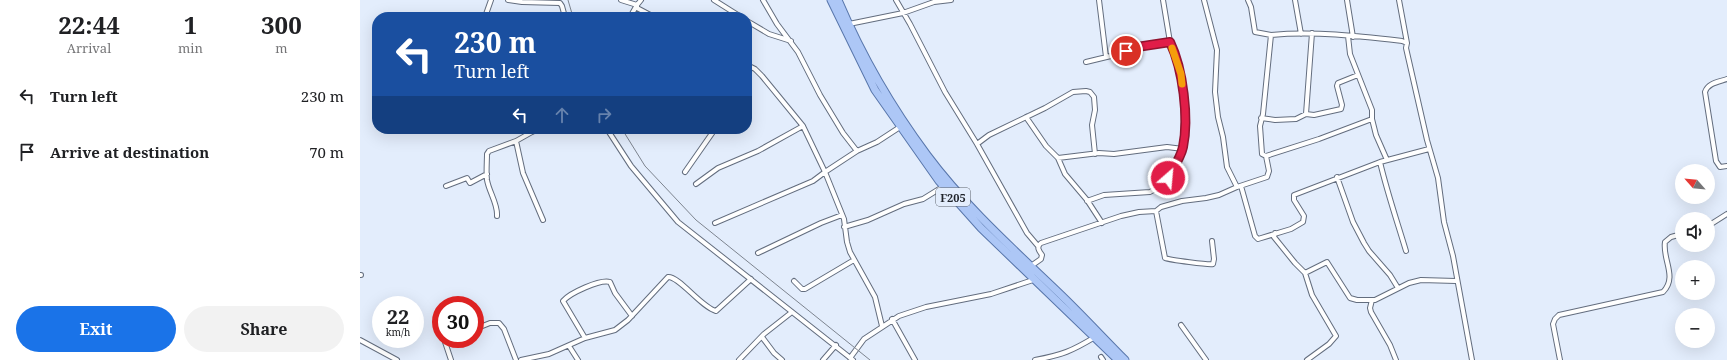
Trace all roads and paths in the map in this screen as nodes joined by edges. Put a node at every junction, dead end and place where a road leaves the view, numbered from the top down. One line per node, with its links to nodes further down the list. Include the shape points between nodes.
1 (491, 0): 21 (street)
2 (508, 0): 18 (street)
3 (622, 0): 20 (street)
4 (641, 0): 20 (street)
5 (714, 0): 25 (street)
6 (763, 0): 33 (street)
7 (831, 0): 42 (main road, F205)
8 (838, 0): 28 (main road, F205)
9 (896, 0): 26 (street)
10 (951, 0): 19 (street)
11 (1099, 0): 36 (street)
12 (1163, 0): 34 (street)
13 (1204, 0): 70 (street, via 1217,50 1215,92 1227,166)
14 (1248, 0): 31 (street, via 1255,32)
15 (1296, 0): 29 (street)
16 (1347, 0): 32 (street)
17 (1399, 0): 35 (street)
18 (559, 1): 22 (street)
19 (934, 1): 26 (street)
20 (637, 5): 23 (street); 24 (street, via 637,8)
21 (486, 12)
22 (564, 12)
23 (633, 12)
24 (645, 12)
25 (733, 12)
26 (903, 13): 28 (street); 53 (street, via 945,92)
27 (752, 24): 33 (street, via 770,34)
28 (848, 24): 41 (main road, F205)
29 (1301, 34): 30 (street); 31 (street)
30 (1312, 34): 32 (street, via 1339,34); 43 (street)
31 (1271, 35): 45 (street)
32 (1351, 37): 35 (street); 39 (street, via 1350,54)
33 (791, 41): 56 (street, via 842,133)
34 (1170, 42): 36 (street, via 1137,47); 54 (street, via 1181,74)
35 (1407, 43): 55 (street)
36 (1106, 57): 37 (street)
37 (1086, 62)
38 (752, 68): 47 (street, via 762,76)
39 (1358, 75): 43 (street, via 1338,83 1343,108 1314,115); 46 (street, via 1372,110)
40 (1727, 79): 62 (street, via 1711,84 1705,92 1716,161 1720,166)
41 (882, 86): 42 (main road); 88 (main road, F205, via 927,156 995,232)
42 (875, 90): 48 (main road, F205)
43 (1306, 114): 45 (street, via 1296,119)
44 (1026, 117): 53 (street, via 989,135); 57 (street, via 1073,92 1090,92 1094,97 1092,125); 59 (street, via 1046,146)
45 (1261, 118): 58 (street, via 1260,141 1262,154)
46 (1372, 119): 58 (street); 60 (street)
47 (803, 126): 64 (street); 67 (street, via 758,151 718,168)
48 (900, 127): 56 (street); 69 (main road, F205)
49 (526, 134): 52 (street)
50 (610, 134): 90 (street, via 631,166 678,222)
51 (711, 134): 63 (street)
52 (516, 141): 65 (street, via 489,151); 76 (street, via 523,173)
53 (977, 144): 84 (street, via 1027,233)
54 (1183, 149): 57 (street, via 1167,147); 71 (street, via 1168,178 1150,192 1104,196)
55 (1429, 149): 60 (street); 93 (street, via 1438,178)
56 (857, 151): 64 (street)
57 (1095, 154): 59 (street)
58 (1266, 156): 70 (street, via 1269,171 1267,177)
59 (1058, 158): 71 (street, via 1065,174)
60 (1387, 160): 61 (street)
61 (1380, 162): 66 (street); 85 (street)
62 (1727, 166)
63 (685, 172)
64 (825, 172): 74 (street); 78 (street, via 813,181)
65 (487, 174): 68 (street, via 470,182 467,178); 75 (street)
66 (1337, 178): 81 (street, via 1294,195 1294,200 1304,216 1303,222 1291,229); 94 (street, via 1353,222 1364,243)
67 (696, 184)
68 (446, 186)
69 (944, 186): 80 (street, via 923,199); 91 (main road, F205, via 981,228)
70 (1239, 186): 72 (street, via 1206,198 1161,207); 81 (street, via 1255,236 1258,239)
71 (1087, 201): 79 (street)
72 (1156, 211): 79 (street, via 1139,212); 83 (street, via 1166,258 1213,264)
73 (1727, 214): 77 (street)
74 (842, 215): 80 (street); 86 (street)
75 (497, 216)
76 (543, 220)
77 (1715, 222)
78 (715, 223)
79 (1102, 223): 84 (street)
80 (844, 227): 87 (street)
81 (1275, 233): 89 (street, via 1274,237)
82 (1675, 235): 126 (street, via 1665,242 1670,280 1663,292 1559,315 1555,319 1553,324)
83 (1212, 241)
84 (1038, 246): 88 (street, via 1041,259)
85 (1406, 251)
86 (758, 253)
87 (854, 260): 92 (street, via 806,289 802,289); 101 (street, via 875,297)
88 (1031, 266): 121 (main road, F205)
89 (1305, 273): 95 (street, via 1327,262 1350,298); 123 (street, via 1312,295 1336,336)
90 (751, 279): 96 (street); 97 (street, via 716,311 711,310 676,278 668,277)
91 (1033, 280): 98 (street, via 991,294 926,307); 103 (main road, F205)
92 (794, 281)
93 (1456, 281): 94 (street, via 1421,280); 125 (street)
94 (1398, 288): 95 (street)
95 (1372, 300): 124 (street, via 1371,312)
96 (792, 312): 102 (street); 106 (street)
97 (632, 316): 104 (street, via 615,330); 104 (street, via 610,282 604,280 568,296 563,301)
98 (892, 320): 101 (street); 118 (street)
99 (484, 325): 112 (street, via 499,323 504,329)
100 (1181, 325): 122 (street)
101 (882, 326): 109 (street, via 864,339)
102 (762, 336): 115 (street); 116 (street)
103 (1095, 337): 119 (street, via 1073,351); 120 (main road, F205)
104 (586, 338): 107 (street)
105 (360, 340): 110 (street)
106 (836, 345): 109 (street); 117 (street)
107 (570, 346): 113 (street); 114 (street)
108 (447, 348): 111 (street)
109 (851, 359)
110 (397, 360)
111 (451, 360)
112 (516, 360)
113 (521, 360)
114 (578, 360)
115 (739, 360)
116 (782, 360)
117 (823, 360)
118 (915, 360)
119 (1036, 360)
120 (1118, 360)
121 (1126, 360)
122 (1206, 360)
123 (1307, 360)
124 (1396, 360)
125 (1472, 360)
126 (1560, 360)

